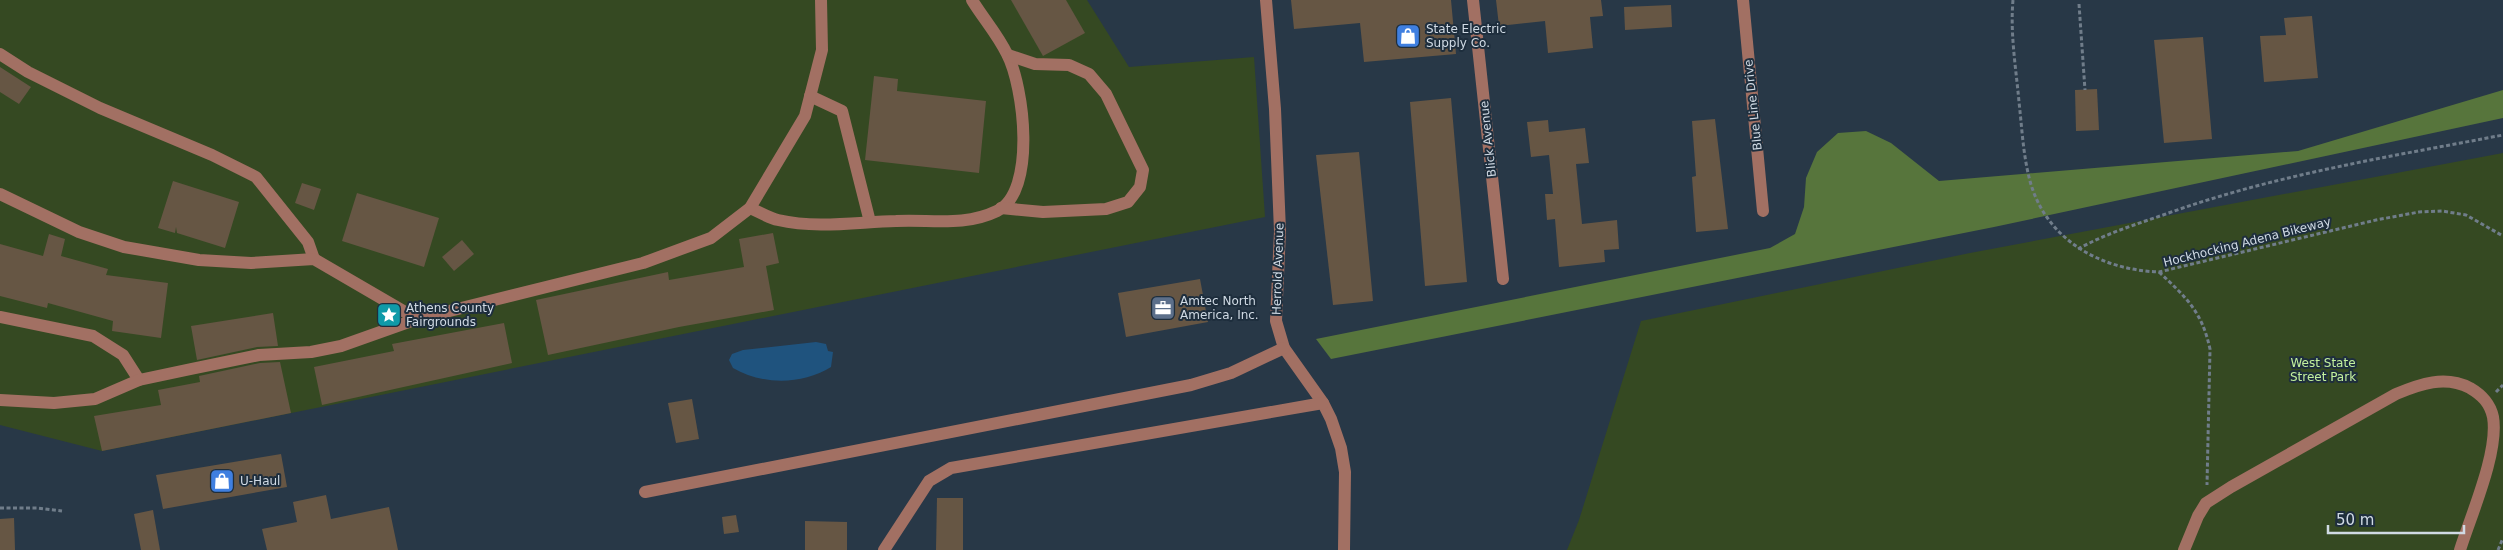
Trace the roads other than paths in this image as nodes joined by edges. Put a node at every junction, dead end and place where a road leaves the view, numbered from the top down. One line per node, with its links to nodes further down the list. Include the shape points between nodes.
1 (821, 0): 8 (street, via 822,50)
2 (972, 0): 7 (street)
3 (1266, 0): 18 (street, Herrold Avenue, via 1280,231 1276,321)
4 (1473, 0): 15 (street, Blick Avenue)
5 (1742, 0): 12 (street, Blue Line Drive)
6 (0, 54): 14 (street, via 28,72 100,108 256,177 308,242)
7 (1008, 55): 11 (street, via 1021,99 1024,163 1015,192); 11 (street, via 1035,64 1069,65 1089,74 1106,94 1143,170 1140,187 1128,202 1106,209 1043,212)
8 (810, 96): 10 (street, via 805,116); 13 (street, via 842,111)
9 (0, 194): 14 (street, via 79,232 124,247 199,260 251,263)
10 (750, 208): 13 (street, via 777,220 817,226); 17 (street, via 711,238 643,263)
11 (1000, 208): 13 (street, via 964,222)
12 (1763, 211)
13 (870, 222)
14 (314, 259): 17 (street)
15 (1503, 279)
16 (0, 316): 19 (street, via 93,336 123,355)
17 (417, 319): 19 (street, via 319,351 259,355)
18 (1284, 348): 21 (street, Herrold Avenue); 22 (street, via 1231,373 1191,385)
19 (140, 380): 20 (street, via 95,398 54,403)
20 (0, 400)
21 (1323, 403): 23 (street, via 951,468 929,481); 24 (street, Herrold Avenue, via 1337,433 1345,472)
22 (645, 492)
23 (884, 550)
24 (1344, 550)
25 (2184, 550): 26 (street, via 2206,503 2396,394 2422,383 2442,382 2462,384 2478,393 2487,402 2494,429 2490,456)
26 (2460, 550)

